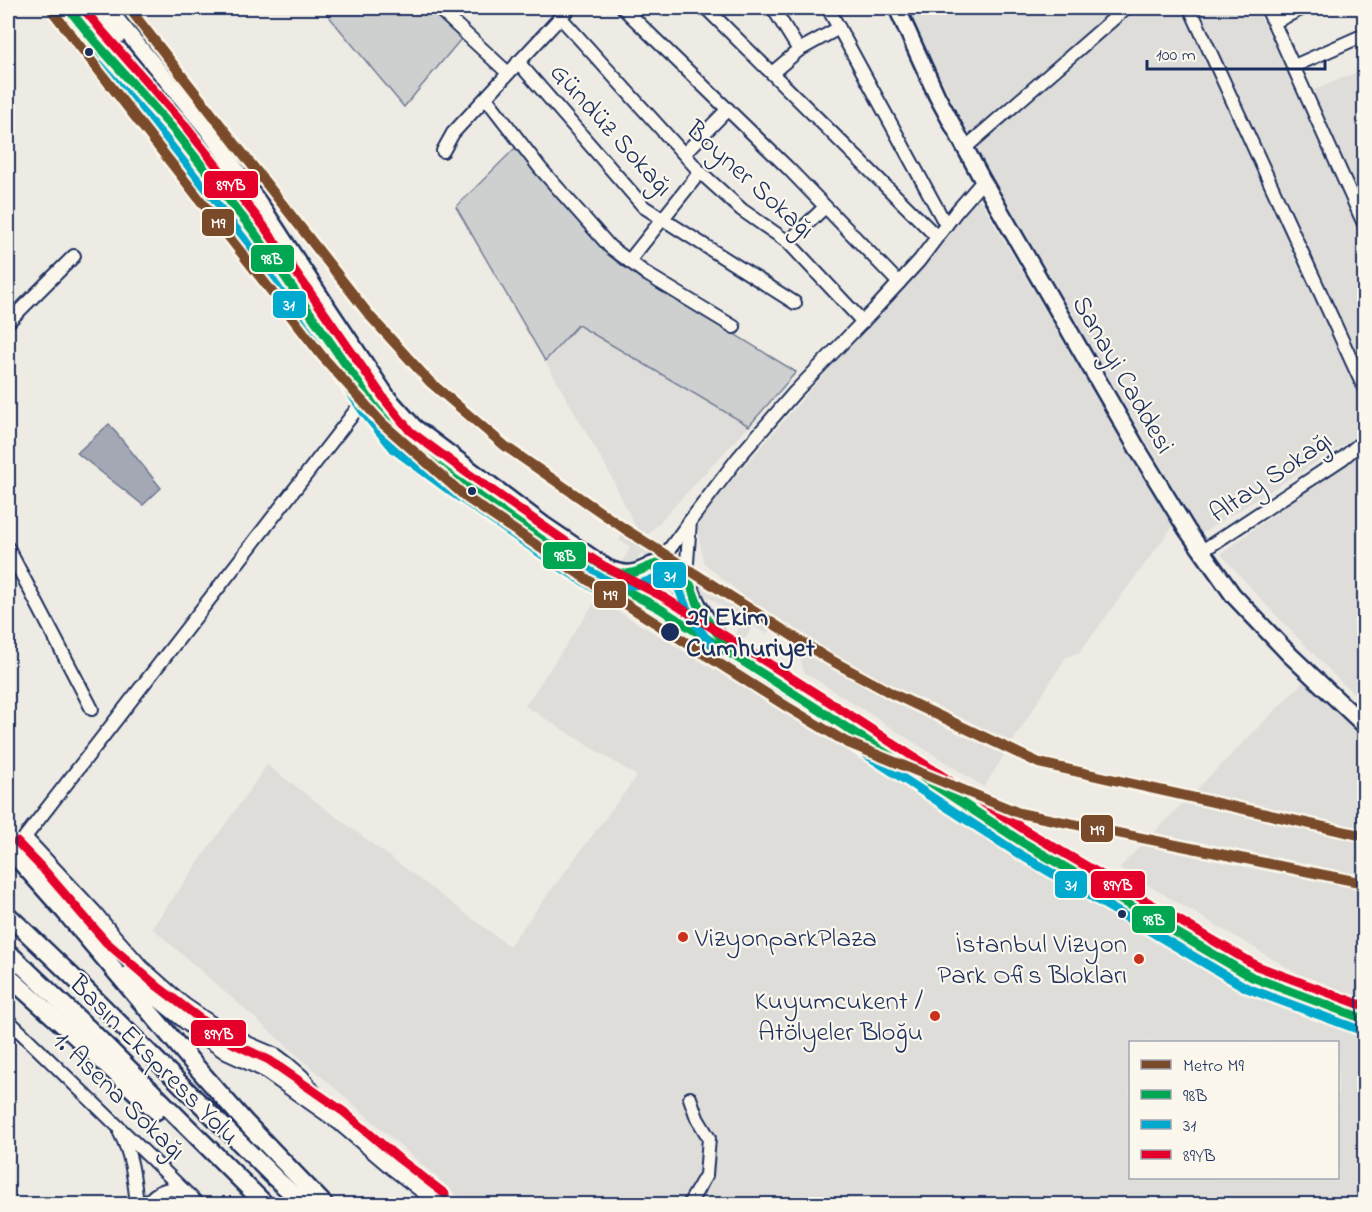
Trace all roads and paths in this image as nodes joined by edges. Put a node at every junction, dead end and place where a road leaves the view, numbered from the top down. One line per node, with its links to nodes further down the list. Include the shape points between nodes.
1 (68, 8): 46 (main road, via 177,134 254,232)
2 (92, 8): 24 (main road)
3 (107, 8): 24 (main road)
4 (438, 8): 22 (street)
5 (569, 8): 15 (street)
6 (623, 8): 26 (street)
7 (706, 8): 23 (street)
8 (773, 8): 19 (street)
9 (828, 8): 17 (street)
10 (897, 8): 27 (main road, Sanayi Caddesi)
11 (1126, 8): 27 (street)
12 (1190, 8): 45 (street)
13 (1267, 8): 16 (street)
14 (1303, 8): 16 (street)
15 (560, 17): 20 (street); 29 (street, Boyner Sokağı)
16 (1274, 22): 21 (street)
17 (840, 28): 19 (street); 35 (street)
18 (1365, 35): 21 (street)
19 (799, 50): 23 (street)
20 (519, 62): 22 (street); 33 (street, Gündüz Sokağı, via 644,207)
21 (1294, 66): 34 (street)
22 (508, 73): 25 (street)
23 (772, 73): 36 (street)
24 (175, 90): 51 (main road, via 239,174 388,398 414,427 609,569 630,574)
25 (486, 98): 28 (street, via 453,133); 39 (street, via 540,168 610,247)
26 (728, 109): 29 (street); 32 (street)
27 (965, 148): 31 (main road, Sanayi Caddesi)
28 (443, 151)
29 (684, 154): 30 (street, Boyner Sokağı)
30 (700, 172): 33 (street); 37 (street, Boyner Sokağı, via 742,210)
31 (983, 181): 35 (street); 50 (main road, Sanayi Caddesi, via 1137,448)
32 (825, 207): 37 (street); 40 (street)
33 (663, 219): 39 (street); 41 (street, Gündüz Sokağı)
34 (1365, 224)
35 (946, 225): 36 (street)
36 (937, 237): 40 (street)
37 (788, 242): 43 (street, Boyner Sokağı)
38 (74, 256): 42 (street)
39 (629, 261): 44 (street)
40 (899, 283): 43 (street)
41 (795, 303)
42 (8, 322)
43 (863, 322): 48 (street, via 794,393)
44 (734, 327)
45 (1365, 388)
46 (367, 396): 53 (main road, via 402,440 456,480 565,556); 65 (street, via 25,837 142,967 216,1026 288,1064)
47 (1365, 440): 50 (street, Altay Sokağı)
48 (690, 521): 51 (street); 52 (street)
49 (8, 548): 55 (street)
50 (1202, 551): 56 (main road, Sanayi Caddesi, via 1233,595)
51 (656, 564): 52 (main road, via 676,564); 53 (main road, via 647,571 642,585)
52 (687, 579): 53 (main road, via 687,591 680,603); 54 (main road, via 713,628)
53 (654, 606): 54 (main road)
54 (738, 659): 62 (main road, via 1022,842 1252,977)
55 (92, 709)
56 (1365, 725)
57 (8, 850): 59 (highway)
58 (8, 915): 71 (highway, Basın Ekspress Yolu)
59 (97, 950): 65 (street, via 203,1037 263,1070); 72 (highway, via 245,1122)
60 (8, 952): 70 (highway, Basın Ekspress Yolu)
61 (8, 976): 70 (highway, via 217,1167)
62 (1365, 1019)
63 (8, 1023): 66 (street, 1. Asena Sokağı)
64 (690, 1098): 74 (street, via 709,1138 706,1175)
65 (337, 1122): 73 (street)
66 (115, 1124): 67 (street, 1. Asena Sokağı); 68 (street, via 130,1157)
67 (195, 1201): 69 (street, via 172,1188 157,1193)
68 (137, 1204)
69 (146, 1204)
70 (264, 1204)
71 (304, 1204)
72 (324, 1204)
73 (438, 1204)
74 (689, 1204)

